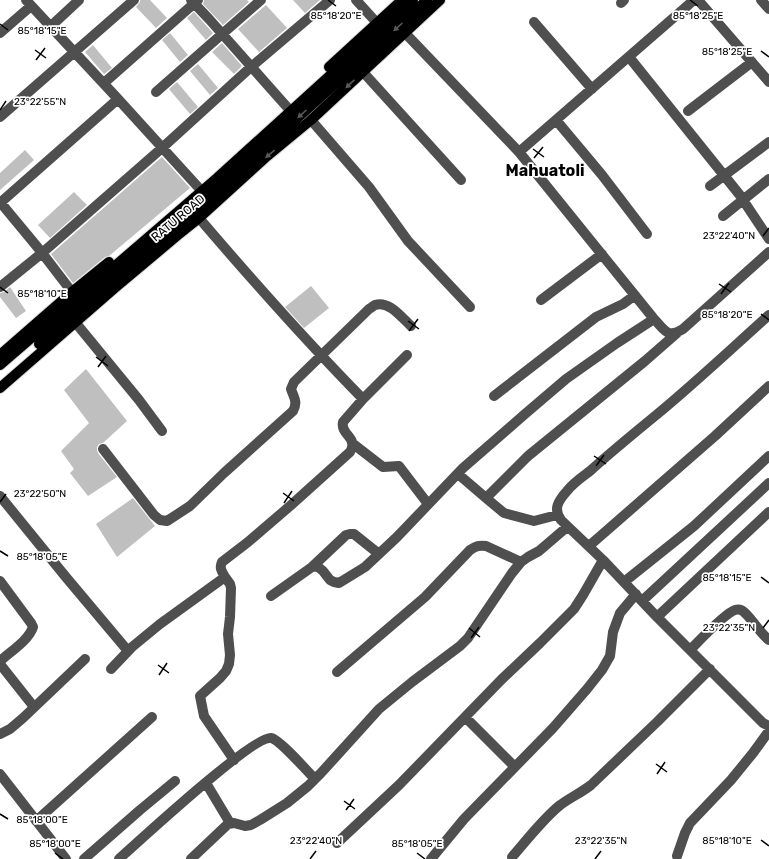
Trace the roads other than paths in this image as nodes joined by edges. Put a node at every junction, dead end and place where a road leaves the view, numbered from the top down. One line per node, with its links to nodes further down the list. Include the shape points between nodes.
1 (79, 0): 18 (street)
2 (134, 0): 22 (street)
3 (261, 0): 21 (street)
4 (330, 0): 25 (street)
5 (356, 0): 17 (street)
6 (402, 0): 17 (main road, RATU ROAD)
7 (413, 0): 67 (main road, via 217,178)
8 (427, 0): 68 (main road, one-way to 68, via 224,185)
9 (440, 0): 20 (main road, RATU ROAD)
10 (694, 0): 23 (street)
11 (698, 0): 24 (street)
12 (761, 0): 15 (street)
13 (194, 1): 21 (street); 28 (street)
14 (29, 3): 18 (street); 19 (street)
15 (769, 9)
16 (534, 22): 29 (street)
17 (377, 23): 32 (main road, RATU ROAD)
18 (50, 27): 22 (street)
19 (0, 33)
20 (405, 33): 26 (main road, RATU ROAD); 39 (street)
21 (222, 34): 25 (street); 30 (street)
22 (75, 52): 28 (street); 34 (street)
23 (629, 57): 29 (street); 40 (street)
24 (752, 62): 27 (street); 33 (street)
25 (251, 67): 32 (street); 38 (street)
26 (363, 72): 35 (main road, RATU ROAD, one-way to 35); 42 (street)
27 (769, 81)
28 (104, 83): 31 (street)
29 (592, 89): 36 (street)
30 (156, 92)
31 (118, 99): 38 (street); 46 (street)
32 (287, 106): 44 (main road, RATU ROAD)
33 (688, 111)
34 (0, 117)
35 (311, 120): 48 (main road, RATU ROAD, one-way to 48); 58 (street, via 369,187 408,241)
36 (556, 120): 39 (street); 49 (street)
37 (769, 142): 40 (street)
38 (162, 148): 44 (street); 52 (street)
39 (519, 152): 53 (street)
40 (724, 176): 43 (street); 45 (street)
41 (769, 179): 45 (street)
42 (461, 180)
43 (710, 186)
44 (198, 187): 55 (main road, RATU ROAD)
45 (743, 200): 47 (street); 50 (street)
46 (0, 202): 52 (street)
47 (723, 216)
48 (199, 218): 61 (main road, RATU ROAD); 66 (street)
49 (647, 234)
50 (769, 239)
51 (769, 252): 63 (street)
52 (42, 253): 54 (street); 55 (street)
53 (602, 254): 56 (street); 57 (street)
54 (0, 287)
55 (72, 292): 65 (main road, RATU ROAD)
56 (635, 295): 60 (street); 71 (street, via 596,317)
57 (541, 300)
58 (470, 307)
59 (769, 315): 83 (street, via 697,381 567,491 556,508)
60 (654, 318): 63 (street, via 667,332); 77 (street, via 566,379)
61 (75, 322): 70 (main road, RATU ROAD); 73 (street)
62 (411, 326): 66 (street, via 393,309 381,304 375,305)
63 (677, 333): 80 (street, via 528,456)
64 (407, 355): 72 (street)
65 (0, 356)
66 (321, 356): 72 (street); 75 (street, via 294,382 291,389 296,406 293,411 190,506 166,521 154,515)
67 (0, 365)
68 (0, 378)
69 (769, 386): 85 (street)
70 (0, 388)
71 (494, 396)
72 (363, 399): 74 (street, via 343,422 343,430)
73 (162, 431)
74 (352, 443): 81 (street, via 383,468 399,466); 90 (street, via 350,452 222,562 220,569)
75 (103, 449)
76 (769, 456): 92 (street, via 694,526)
77 (458, 474): 80 (street); 81 (street)
78 (769, 483): 94 (street)
79 (0, 496): 98 (street)
80 (486, 498): 83 (street, via 504,512 534,521)
81 (428, 504): 86 (street)
82 (769, 512): 95 (street)
83 (557, 515): 84 (street)
84 (567, 527): 85 (street); 88 (street, via 539,551)
85 (589, 546): 87 (street)
86 (379, 554): 89 (street, via 365,567 339,583 330,580 317,566); 89 (street, via 354,534 350,534)
87 (603, 560): 92 (street); 106 (street, via 574,609)
88 (521, 562): 103 (street, via 486,546 476,546 425,598); 113 (street, via 468,638 379,709)
89 (312, 567): 93 (street)
90 (225, 577): 98 (street, via 160,624); 110 (street, via 231,588 229,664 220,678 200,696 204,716)
91 (0, 581): 100 (street, via 33,627 27,638)
92 (624, 582): 94 (street)
93 (271, 596)
94 (639, 598): 95 (street); 111 (street, via 620,613 613,632 610,656 602,670 553,728)
95 (657, 617): 97 (street)
96 (769, 640): 97 (street, via 742,610 736,609 727,613)
97 (690, 650): 102 (street)
98 (128, 651): 101 (street)
99 (85, 659): 104 (street)
100 (0, 663): 104 (street)
101 (110, 669)
102 (710, 669): 107 (street, via 763,723); 119 (street, via 591,785 550,814)
103 (337, 672)
104 (34, 707): 109 (street, via 10,729)
105 (152, 717): 116 (street)
106 (465, 717): 111 (street); 118 (street, via 399,785)
107 (769, 726)
108 (769, 730): 120 (street, via 732,780 690,823)
109 (0, 734)
110 (234, 760): 113 (street, via 261,740 273,738); 115 (street)
111 (515, 767): 125 (street, via 464,819)
112 (0, 774): 116 (street)
113 (315, 779): 117 (street, via 287,803 251,825)
114 (175, 780): 122 (street)
115 (206, 783): 117 (street, via 230,823); 123 (street)
116 (36, 821): 121 (street)
117 (234, 823): 124 (street, via 228,824)
118 (337, 843)
119 (512, 857)
120 (676, 858)
121 (66, 859)
122 (84, 859)
123 (119, 859)
124 (191, 859)
125 (431, 859)

